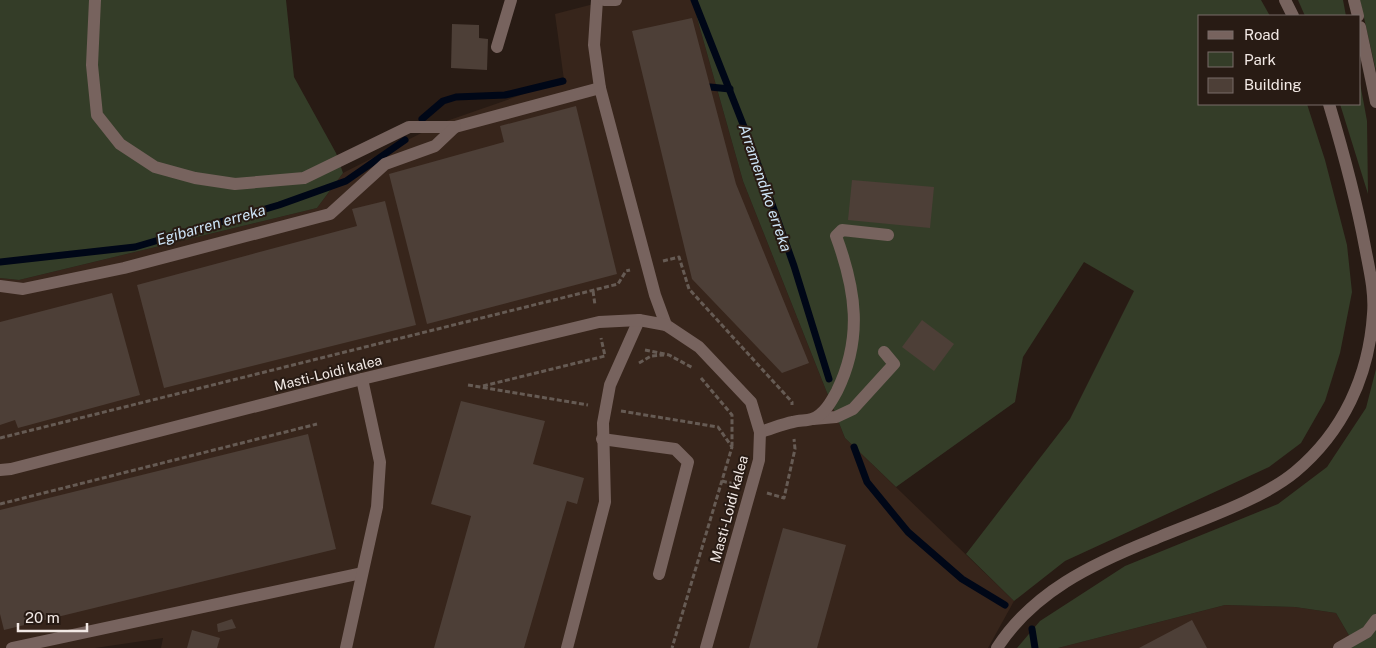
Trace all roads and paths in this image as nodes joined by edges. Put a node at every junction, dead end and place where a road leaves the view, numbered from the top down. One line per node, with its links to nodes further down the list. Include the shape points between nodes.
1 (95, 0): 15 (street, via 92,65 97,115 120,144 155,167 194,178 235,184 304,178 409,127)
2 (511, 0): 11 (street)
3 (597, 0): 12 (street, via 594,45)
4 (604, 0): 5 (street)
5 (616, 0)
6 (1285, 0): 8 (street)
7 (1354, 0): 9 (street)
8 (1292, 15)
9 (1358, 15)
10 (1361, 32): 13 (street)
11 (497, 46)
12 (600, 88): 15 (street); 17 (street)
13 (1376, 102)
14 (1329, 105): 20 (street, via 1360,221)
15 (455, 127): 18 (street, via 435,146 385,164 330,214 124,268 23,289)
16 (888, 234): 31 (street, via 842,230 836,236 850,288 853,347 830,405)
17 (647, 266): 19 (path, via 626,271 618,284); 23 (street)
18 (0, 286)
19 (593, 290): 22 (path); 34 (path)
20 (1375, 311): 47 (street, via 1368,357 1352,400 1329,437 1294,472 1251,498 1104,560 1067,580 1034,604)
21 (640, 320): 22 (street, Masti-Loidi kalea); 23 (street, Masti-Loidi kalea); 25 (street)
22 (598, 322): 24 (path); 27 (street, Masti-Loidi kalea)
23 (666, 325): 33 (street, Masti-Loidi kalea, via 699,347 751,402)
24 (602, 344): 25 (path); 29 (path, via 605,356)
25 (626, 346): 30 (street, via 610,385); 36 (path, via 669,355 693,368 732,415)
26 (884, 352): 31 (street, via 894,364 853,409 836,417)
27 (362, 379): 37 (street, Masti-Loidi kalea); 39 (street, via 380,462 377,507)
28 (468, 385): 29 (path)
29 (480, 387): 30 (path)
30 (605, 408): 35 (street); 36 (path, via 718,427)
31 (813, 419): 33 (street)
32 (317, 424): 38 (path)
33 (760, 432): 46 (street, Masti-Loidi kalea, via 759,460)
34 (0, 438)
35 (602, 439): 40 (street, via 676,449 688,462); 44 (street, via 605,502)
36 (732, 447): 45 (path)
37 (0, 470)
38 (0, 504)
39 (362, 573): 42 (street); 43 (street)
40 (659, 574)
41 (1376, 620): 48 (street, via 1367,632)
42 (12, 648)
43 (346, 648)
44 (567, 648)
45 (672, 648)
46 (706, 648)
47 (997, 648)
48 (1339, 648)

